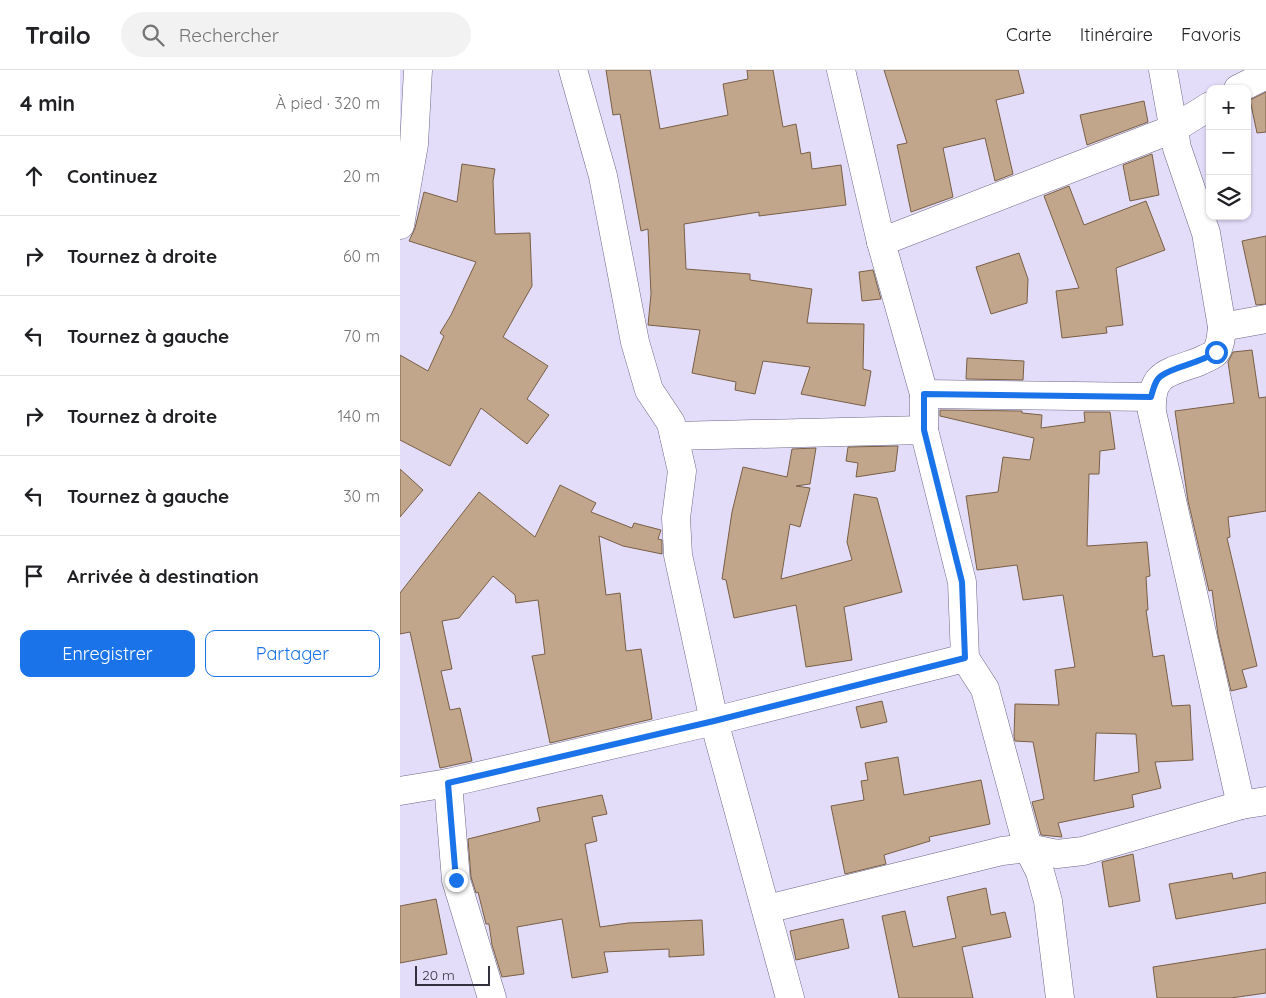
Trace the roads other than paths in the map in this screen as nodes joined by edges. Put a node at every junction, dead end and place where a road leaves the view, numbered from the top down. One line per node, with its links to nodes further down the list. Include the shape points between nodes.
1 (418, 70): 9 (street, via 414,144)
2 (573, 70): 16 (street, via 603,176 635,342 649,390 671,423)
3 (841, 70): 10 (street)
4 (1163, 70): 8 (street)
5 (1266, 75): 6 (street)
6 (1246, 85)
7 (1206, 108): 8 (street)
8 (1173, 129): 10 (street); 12 (street, via 1206,233)
9 (400, 226)
10 (881, 242): 13 (street)
11 (1266, 319): 12 (street)
12 (1222, 327): 14 (street, via 1216,352 1160,376 1153,386)
13 (924, 394): 14 (street); 15 (street)
14 (1157, 402): 21 (street)
15 (924, 430): 16 (street); 17 (street, via 962,582)
16 (674, 436): 18 (street, via 682,471 676,518 678,555)
17 (965, 658): 18 (street); 22 (street, via 986,689)
18 (714, 721): 19 (street); 23 (street)
19 (448, 783): 20 (street); 24 (street, via 456,880)
20 (400, 791)
21 (1254, 803): 22 (street, via 1083,851 1058,854)
22 (1028, 848): 23 (street, via 1002,851); 26 (street, via 1040,872 1048,901)
23 (767, 909): 25 (street)
24 (492, 998)
25 (790, 998)
26 (1060, 998)

